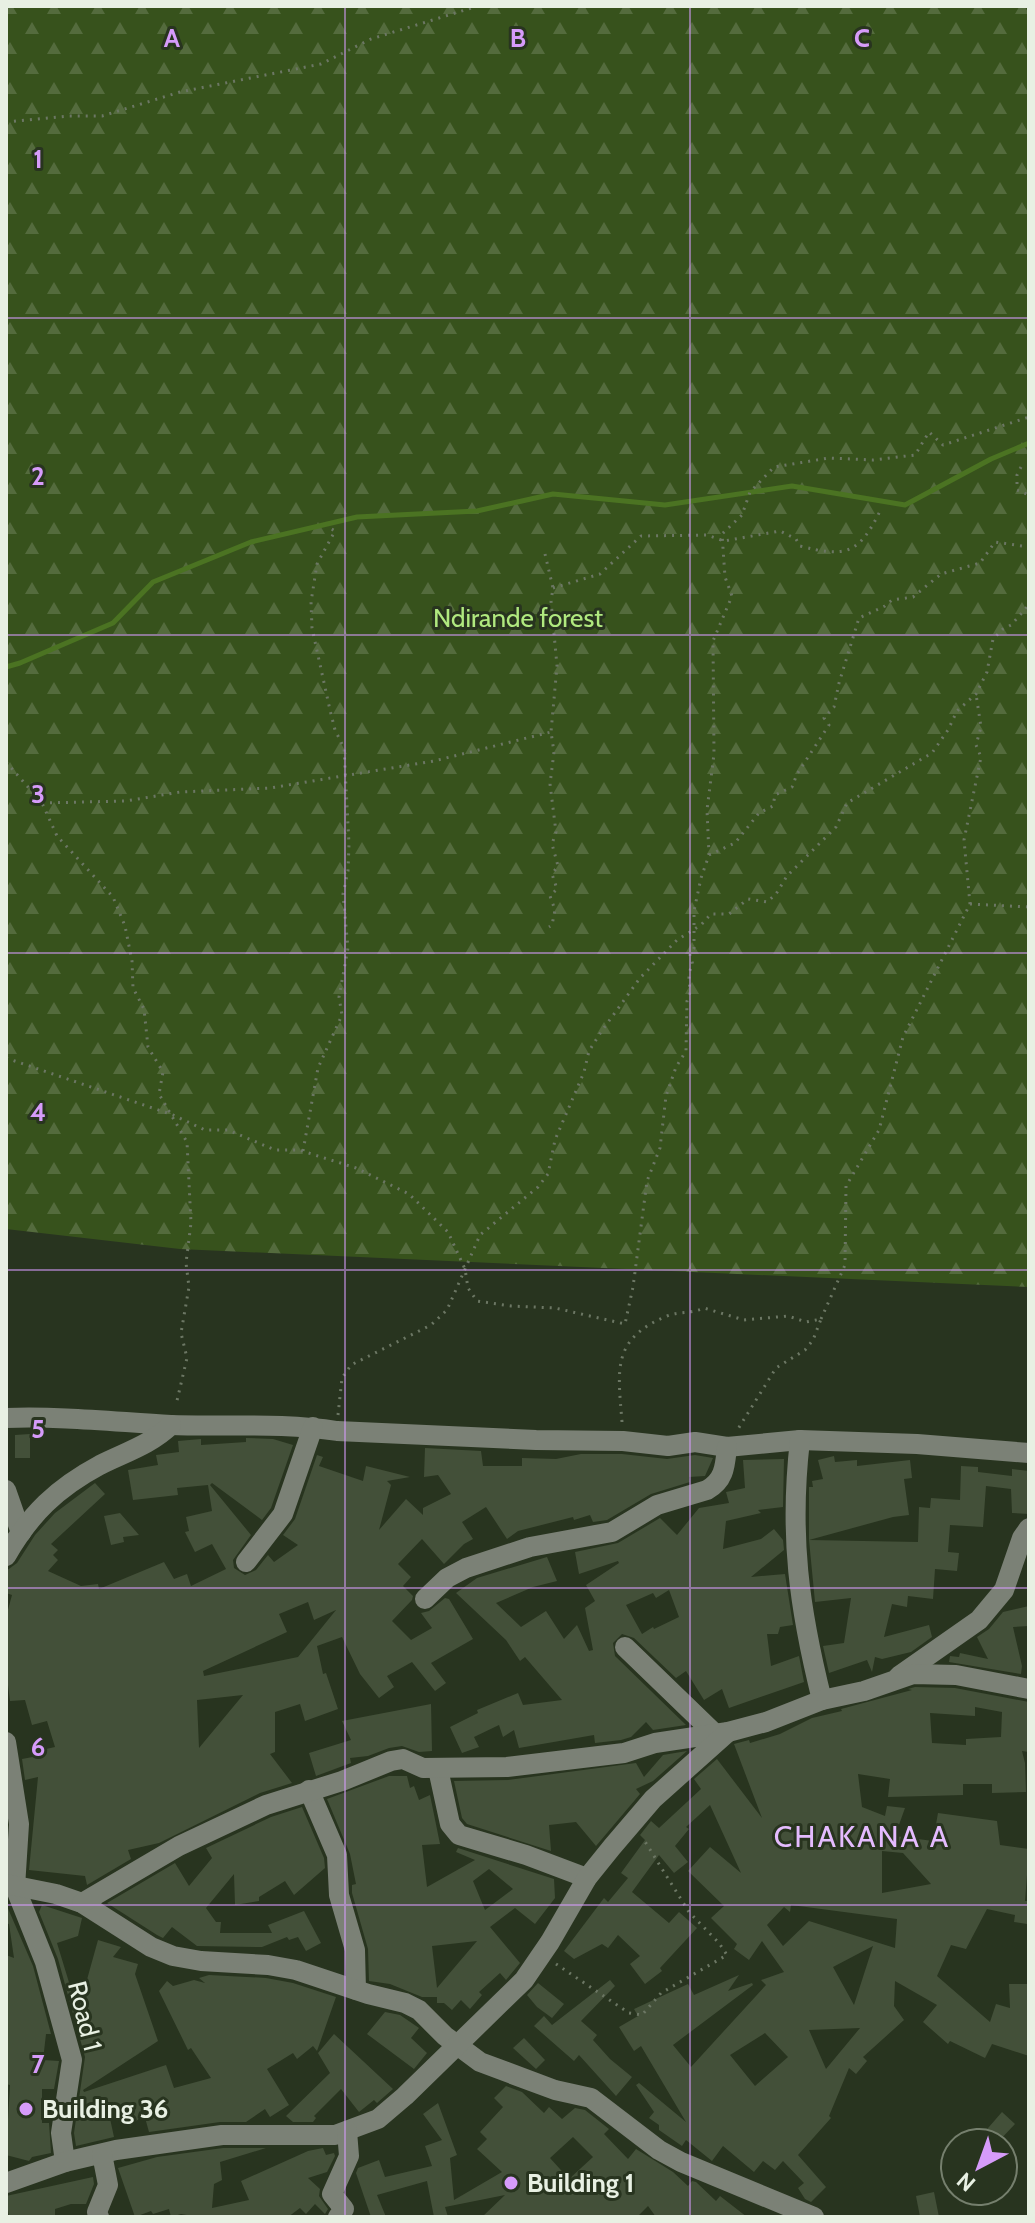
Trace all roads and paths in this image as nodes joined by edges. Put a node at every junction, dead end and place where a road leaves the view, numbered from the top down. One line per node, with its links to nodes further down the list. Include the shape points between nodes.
1 (478, 6): 2 (path, via 371,39 321,64 180,92 102,116)
2 (6, 122)
3 (1029, 417): 8 (path, via 943,445 929,432 915,455 829,458 774,467 750,492 742,515 722,534)
4 (1021, 467): 5 (path, via 1017,490)
5 (1029, 495)
6 (880, 511): 8 (path, via 857,547 841,554 800,546 780,531)
7 (328, 527): 16 (path, via 335,531 313,580 312,628)
8 (724, 541): 11 (path, via 707,535 641,536 600,574); 18 (path, via 725,577 732,596 713,641)
9 (1029, 547): 18 (path, via 995,542 980,563 941,574 913,597 892,600 859,618 834,707 824,718 829,725 792,787 775,795 773,806 759,813 735,843)
10 (545, 554): 11 (path)
11 (553, 588): 14 (path, via 557,666)
12 (1029, 600): 13 (path, via 993,639 987,672)
13 (976, 694): 19 (path, via 981,727 976,745 981,757 964,840); 22 (path, via 957,711 932,753 847,803 836,827 767,902 748,899 729,914 711,914)
14 (551, 732): 16 (path, via 434,761); 21 (path, via 556,832 552,844 558,866 552,874 557,889 550,896 555,910)
15 (6, 762): 17 (path)
16 (347, 775): 17 (path, via 270,788); 25 (path, via 349,844 343,894 348,948 339,997 342,1015 318,1068)
17 (42, 803): 24 (path, via 57,836 113,897 125,926 148,1047 163,1072 159,1094)
18 (709, 855): 22 (path)
19 (970, 904): 20 (path); 27 (path, via 903,1037 879,1130 846,1186 845,1265)
20 (1029, 907)
21 (549, 927)
22 (692, 931): 26 (path, via 640,978 601,1032 569,1102 548,1174 480,1235); 26 (path, via 686,1051 666,1096 660,1148 647,1181 625,1324 555,1308 477,1301)
23 (6, 1058): 24 (path)
24 (173, 1115): 25 (path, via 275,1150); 29 (path, via 187,1142 191,1223 181,1333 187,1358)
25 (303, 1151): 26 (path, via 356,1168 409,1194 448,1232)
26 (465, 1269): 31 (path, via 447,1310 431,1325 351,1365 342,1378)
27 (821, 1319): 33 (path, via 744,1320 704,1308 670,1314 643,1329 623,1351 618,1370); 34 (path, via 805,1350 776,1368)
28 (6, 1418): 29 (street)
29 (171, 1425): 30 (street); 38 (street, via 148,1444 58,1490)
30 (313, 1427): 31 (street); 40 (street, via 283,1514)
31 (337, 1431): 33 (street)
32 (800, 1440): 34 (street); 35 (street); 45 (street, via 794,1492 799,1590)
33 (623, 1441): 34 (street)
34 (727, 1447): 41 (street, via 723,1474 715,1486 657,1505 612,1532 480,1562 447,1578)
35 (1029, 1453)
36 (6, 1490): 38 (street)
37 (1029, 1528): 43 (street, via 1004,1590 979,1620)
38 (21, 1533): 39 (street)
39 (6, 1556)
40 (246, 1562)
41 (425, 1599)
42 (625, 1647): 46 (street)
43 (895, 1680): 44 (street, via 940,1673); 45 (street)
44 (1029, 1689)
45 (822, 1700): 46 (street, via 766,1722)
46 (721, 1732): 48 (street, via 561,1763); 51 (street, via 653,1799)
47 (6, 1742): 52 (street, via 19,1824)
48 (438, 1769): 49 (street, via 403,1759); 51 (street, via 450,1824 459,1835)
49 (309, 1790): 53 (street, via 179,1846); 55 (street, via 337,1855 339,1895 355,1950)
50 (641, 1835): 54 (path, via 689,1912 727,1955 661,1993 642,2015 629,2013)
51 (587, 1878): 54 (street)
52 (10, 1886): 53 (street); 59 (street, Road 1, via 45,1962 72,2060 61,2133)
53 (82, 1903): 55 (street, via 173,1956 296,1970)
54 (540, 1956): 56 (street, via 524,1980)
55 (356, 1990): 56 (street, via 419,2010)
56 (458, 2046): 57 (street, via 378,2119); 63 (street, via 507,2073 591,2098 681,2162)
57 (347, 2131): 58 (street, via 318,2137 222,2135); 62 (street, via 349,2156 332,2194 344,2209)
58 (102, 2154): 59 (street); 61 (street, via 108,2185)
59 (65, 2162): 60 (street)
60 (6, 2183)
61 (99, 2217)
62 (338, 2217)
63 (814, 2217)

